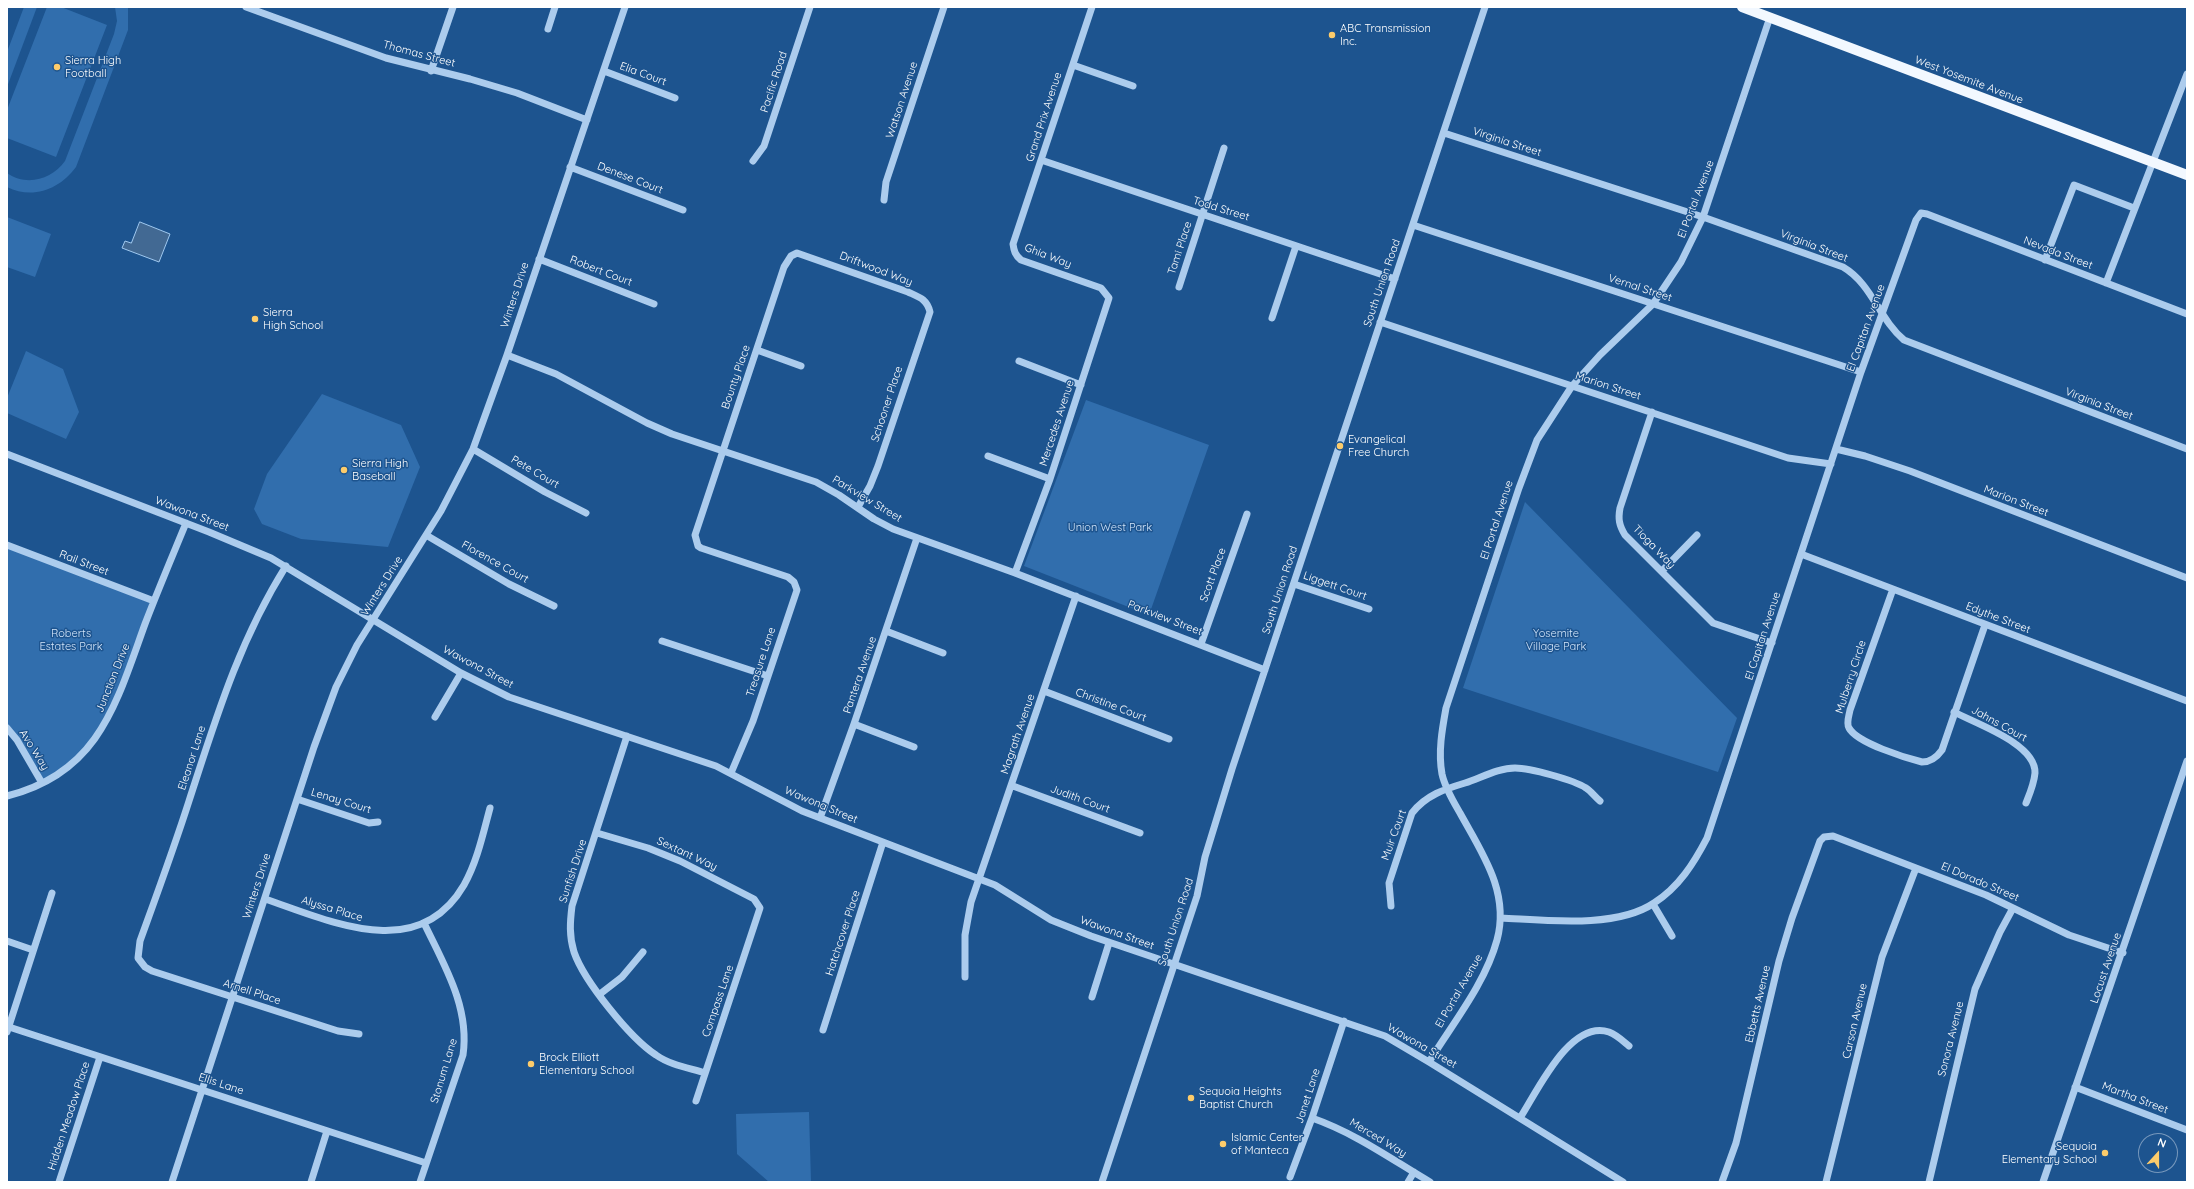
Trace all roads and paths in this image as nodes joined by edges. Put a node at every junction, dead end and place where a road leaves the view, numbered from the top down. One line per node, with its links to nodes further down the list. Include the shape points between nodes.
1 (246, 7): 13 (street, Thomas Street, via 386,58)
2 (453, 7): 13 (street)
3 (555, 7): 11 (street)
4 (625, 7): 14 (street, Winters Drive)
5 (810, 7): 22 (street, Pacific Road, via 764,146)
6 (944, 7): 26 (street, Watson Avenue, via 886,182)
7 (1092, 7): 12 (street, Grand Prix Avenue)
8 (1485, 7): 19 (street, South Union Road)
9 (1742, 7): 10 (main road, West Yosemite Avenue)
10 (1770, 18): 23 (main road, West Yosemite Avenue); 31 (street, El Portal Avenue)
11 (548, 29)
12 (1073, 65): 16 (street); 21 (street, Grand Prix Avenue)
13 (432, 71): 18 (street, Thomas Street, via 517,93)
14 (604, 71): 17 (street, Elia Court); 18 (street, Winters Drive)
15 (2187, 74): 23 (street)
16 (1133, 86)
17 (675, 98)
18 (587, 120): 24 (street, Winters Drive)
19 (1444, 133): 31 (street, Virginia Street); 32 (street, South Union Road)
20 (1224, 148): 30 (street, Tami Place)
21 (1041, 160): 30 (street, Todd Street); 33 (street, Grand Prix Avenue)
22 (753, 162)
23 (2152, 162): 25 (main road, West Yosemite Avenue); 27 (street)
24 (570, 167): 28 (street, Denese Court); 36 (street, Winters Drive)
25 (2187, 175)
26 (884, 200)
27 (2134, 208): 37 (street, via 2074,185); 39 (street)
28 (683, 210)
29 (1921, 214): 37 (street, Nevada Street, via 1927,214); 45 (street, El Capitan Avenue, via 1916,220)
30 (1203, 215): 34 (street, Todd Street); 41 (street, Tami Place)
31 (1703, 217): 43 (street, El Portal Avenue, via 1681,262); 45 (street, Virginia Street, via 1842,267 1854,274)
32 (1413, 225): 38 (street, South Union Road); 43 (street, Vernal Street)
33 (1017, 234): 40 (street, Ghia Way, via 1014,250 1021,260)
34 (1296, 246): 38 (street, Todd Street); 47 (street)
35 (813, 257): 44 (street, Driftwood Way, via 921,298); 49 (street, Bounty Place, via 797,253 788,259)
36 (539, 259): 42 (street, Robert Court); 50 (street, Winters Drive)
37 (2045, 260): 39 (street, Nevada Street)
38 (1395, 279): 48 (street, South Union Road)
39 (2106, 282): 46 (street, Nevada Street)
40 (1094, 285): 54 (street, Mercedes Avenue, via 1101,288 1109,298)
41 (1179, 287)
42 (654, 304)
43 (1652, 304): 53 (street, Vernal Street); 55 (street, El Portal Avenue)
44 (928, 305): 65 (street, Schooner Place, via 930,312 878,466)
45 (1883, 314): 53 (street, El Capitan Avenue); 59 (street, Virginia Street, via 1894,332 1923,349)
46 (2187, 314)
47 (1272, 318)
48 (1380, 322): 55 (street, Marion Street); 79 (street, South Union Road)
49 (757, 350): 52 (street); 60 (street, Bounty Place)
50 (507, 355): 57 (street, Winters Drive); 60 (street, Parkview Street, via 556,374 647,423)
51 (1019, 361): 54 (street)
52 (801, 366)
53 (1861, 372): 58 (street, El Capitan Avenue)
54 (1081, 385): 64 (street, Mercedes Avenue)
55 (1572, 386): 56 (street, Marion Street); 108 (street, El Portal Avenue, via 1537,440 1518,488 1446,708 1441,735 1441,759)
56 (1652, 412): 63 (street, Marion Street, via 1788,458); 76 (street, Tioga Way, via 1618,517 1625,535)
57 (473, 449): 66 (street, Pete Court); 69 (street, Winters Drive, via 458,481)
58 (1836, 449): 63 (street, El Capitan Avenue); 78 (street, Marion Street, via 1910,471)
59 (2187, 449)
60 (723, 451): 65 (street, Parkview Street, via 816,482); 75 (street, Bounty Place, via 696,529 698,546)
61 (7, 454): 68 (street, Wawona Street)
62 (988, 456): 64 (street)
63 (1831, 464): 73 (street, El Capitan Avenue)
64 (1050, 479): 77 (street, Mercedes Avenue)
65 (858, 507): 71 (street, Parkview Street, via 874,519)
66 (586, 513)
67 (1247, 514): 90 (street, Scott Place)
68 (186, 523): 74 (street, Wawona Street); 82 (street, Junction Drive)
69 (426, 535): 83 (street, Florence Court, via 509,584); 85 (street, Winters Drive)
70 (1697, 535): 76 (street)
71 (916, 538): 77 (street, Parkview Street); 87 (street, Pantera Avenue)
72 (7, 545): 82 (street, Rail Street)
73 (1801, 554): 80 (street, Edythe Street); 89 (street, El Capitan Avenue)
74 (286, 566): 85 (street, Wawona Street); 136 (street, Eleanor Lane, via 257,615 222,700 140,940 138,950)
75 (770, 571): 94 (street, Treasure Lane, via 788,577 794,582 797,590)
76 (1662, 571): 89 (street, Tioga Way, via 1713,623)
77 (1015, 573): 81 (street, Parkview Street)
78 (2187, 578)
79 (1294, 584): 84 (street, Liggett Court); 92 (street, South Union Road)
80 (1893, 589): 86 (street, Edythe Street); 97 (street, Mulberry Circle, via 1850,710 1849,728 1862,739 1915,760 1928,762 1942,750)
81 (1076, 596): 90 (street, Parkview Street); 95 (street, Magrath Avenue)
82 (154, 601): 106 (street, Junction Drive, via 109,718 96,739 77,760)
83 (554, 606)
84 (1369, 609)
85 (374, 620): 93 (street, Wawona Street); 110 (street, Winters Drive, via 336,687)
86 (1984, 625): 96 (street, Edythe Street); 97 (street, Mulberry Circle)
87 (886, 631): 91 (street); 99 (street, Pantera Avenue)
88 (662, 641): 94 (street)
89 (1772, 643): 124 (street, El Capitan Avenue, via 1707,838 1685,875)
90 (1201, 644): 92 (street, Parkview Street)
91 (943, 653)
92 (1266, 670): 137 (street, South Union Road, via 1232,769 1205,857 1197,896)
93 (461, 673): 98 (street); 101 (street, Wawona Street, via 509,697)
94 (768, 676): 105 (street, Treasure Lane, via 753,721)
95 (1044, 691): 102 (street, Christine Court); 107 (street, Magrath Avenue)
96 (2187, 701)
97 (1954, 712): 112 (street, Jahns Court, via 2017,744 2028,754 2035,772)
98 (435, 717)
99 (854, 724): 103 (street); 114 (street, Pantera Avenue)
100 (7, 728): 106 (street, Avo Way)
101 (627, 736): 105 (street, Wawona Street); 116 (street, Sunfish Drive)
102 (1169, 738)
103 (914, 747)
104 (2187, 761): 135 (street, Locust Avenue)
105 (731, 773): 114 (street, Wawona Street, via 789,806)
106 (42, 783): 109 (street, Junction Drive)
107 (1013, 786): 117 (street, Judith Court); 121 (street, Magrath Avenue)
108 (1447, 788): 111 (street, Muir Court, via 1514,768 1534,770 1586,788); 125 (street, Muir Court, via 1430,796 1412,813 1389,883); 128 (street, El Portal Avenue, via 1492,869 1499,893)
109 (7, 796)
110 (297, 800): 115 (street, Lenay Court, via 369,823); 123 (street, Winters Drive)
111 (1600, 801)
112 (2026, 803)
113 (490, 808): 129 (street, Alyssa Place, via 479,848 464,885 442,912)
114 (820, 818): 119 (street, Wawona Street)
115 (378, 822)
116 (597, 833): 126 (street, Sextant Way, via 648,848 680,861 754,899); 139 (street, Sunfish Drive, via 577,886 570,925 574,952 584,973)
117 (1140, 833)
118 (1827, 836): 120 (street, El Dorado Street, via 1834,836); 168 (street, Ebbetts Avenue, via 1820,841 1792,918 1779,961 1736,1143)
119 (883, 842): 121 (street, Wawona Street); 144 (street, Hatchcover Place)
120 (1916, 868): 127 (street, El Dorado Street); 169 (street, Carson Avenue, via 1882,956)
121 (978, 878): 132 (street, Wawona Street, via 1051,920); 138 (street, Magrath Avenue, via 965,934)
122 (52, 894): 133 (street)
123 (265, 898): 129 (street, Alyssa Place, via 338,924 367,931 389,932); 140 (street, Winters Drive)
124 (1653, 904): 128 (street, El Capitan Avenue, via 1612,918 1577,921); 130 (street)
125 (1391, 906)
126 (760, 908): 149 (street, Compass Lane)
127 (2013, 908): 135 (street, El Dorado Street, via 2069,935); 170 (street, Sonora Avenue, via 1975,990)
128 (1501, 918): 148 (street, El Portal Avenue, via 1498,939 1489,964)
129 (424, 923): 157 (street, Stonum Lane, via 457,996 466,1037 463,1055)
130 (1672, 936)
131 (7, 941): 133 (street)
132 (1109, 943): 137 (street, Wawona Street); 141 (street)
133 (33, 950): 143 (street)
134 (643, 952): 139 (street, via 622,977)
135 (2123, 953): 150 (street, Locust Avenue)
136 (141, 962): 140 (street, Arnell Place, via 152,971)
137 (1174, 965): 142 (street, Wawona Street); 164 (street, South Union Road)
138 (965, 976)
139 (600, 994): 149 (street, Sunfish Drive, via 622,1025 645,1048 670,1062)
140 (231, 997): 145 (street, Arnell Place, via 338,1031); 151 (street, Winters Drive)
141 (1092, 997)
142 (1344, 1021): 148 (street, Wawona Street, via 1385,1036); 153 (street, Janet Lane)
143 (8, 1030): 147 (street, Ellis Lane)
144 (823, 1030)
145 (359, 1034)
146 (1629, 1046): 154 (street, via 1608,1032 1594,1031 1571,1042)
147 (100, 1057): 151 (street, Ellis Lane); 160 (street, Hidden Meadow Place)
148 (1429, 1062): 154 (street, Wawona Street)
149 (705, 1073): 152 (street, Compass Lane)
150 (2075, 1086): 155 (street, Martha Street); 171 (street, Locust Avenue)
151 (201, 1089): 156 (street, Ellis Lane); 161 (street, Winters Drive)
152 (696, 1101)
153 (1312, 1118): 158 (street, Merced Way, via 1340,1128); 159 (street, Janet Lane)
154 (1520, 1118): 167 (street, Wawona Street)
155 (2187, 1130)
156 (327, 1131): 157 (street, Ellis Lane); 162 (street)
157 (426, 1162): 163 (street, Stonum Lane)
158 (1414, 1172): 165 (street); 166 (street, Merced Way)
159 (1290, 1177)
160 (59, 1182)
161 (172, 1182)
162 (311, 1182)
163 (420, 1182)
164 (1102, 1182)
165 (1408, 1182)
166 (1430, 1182)
167 (1621, 1182)
168 (1722, 1182)
169 (1826, 1182)
170 (1928, 1182)
171 (2044, 1182)

